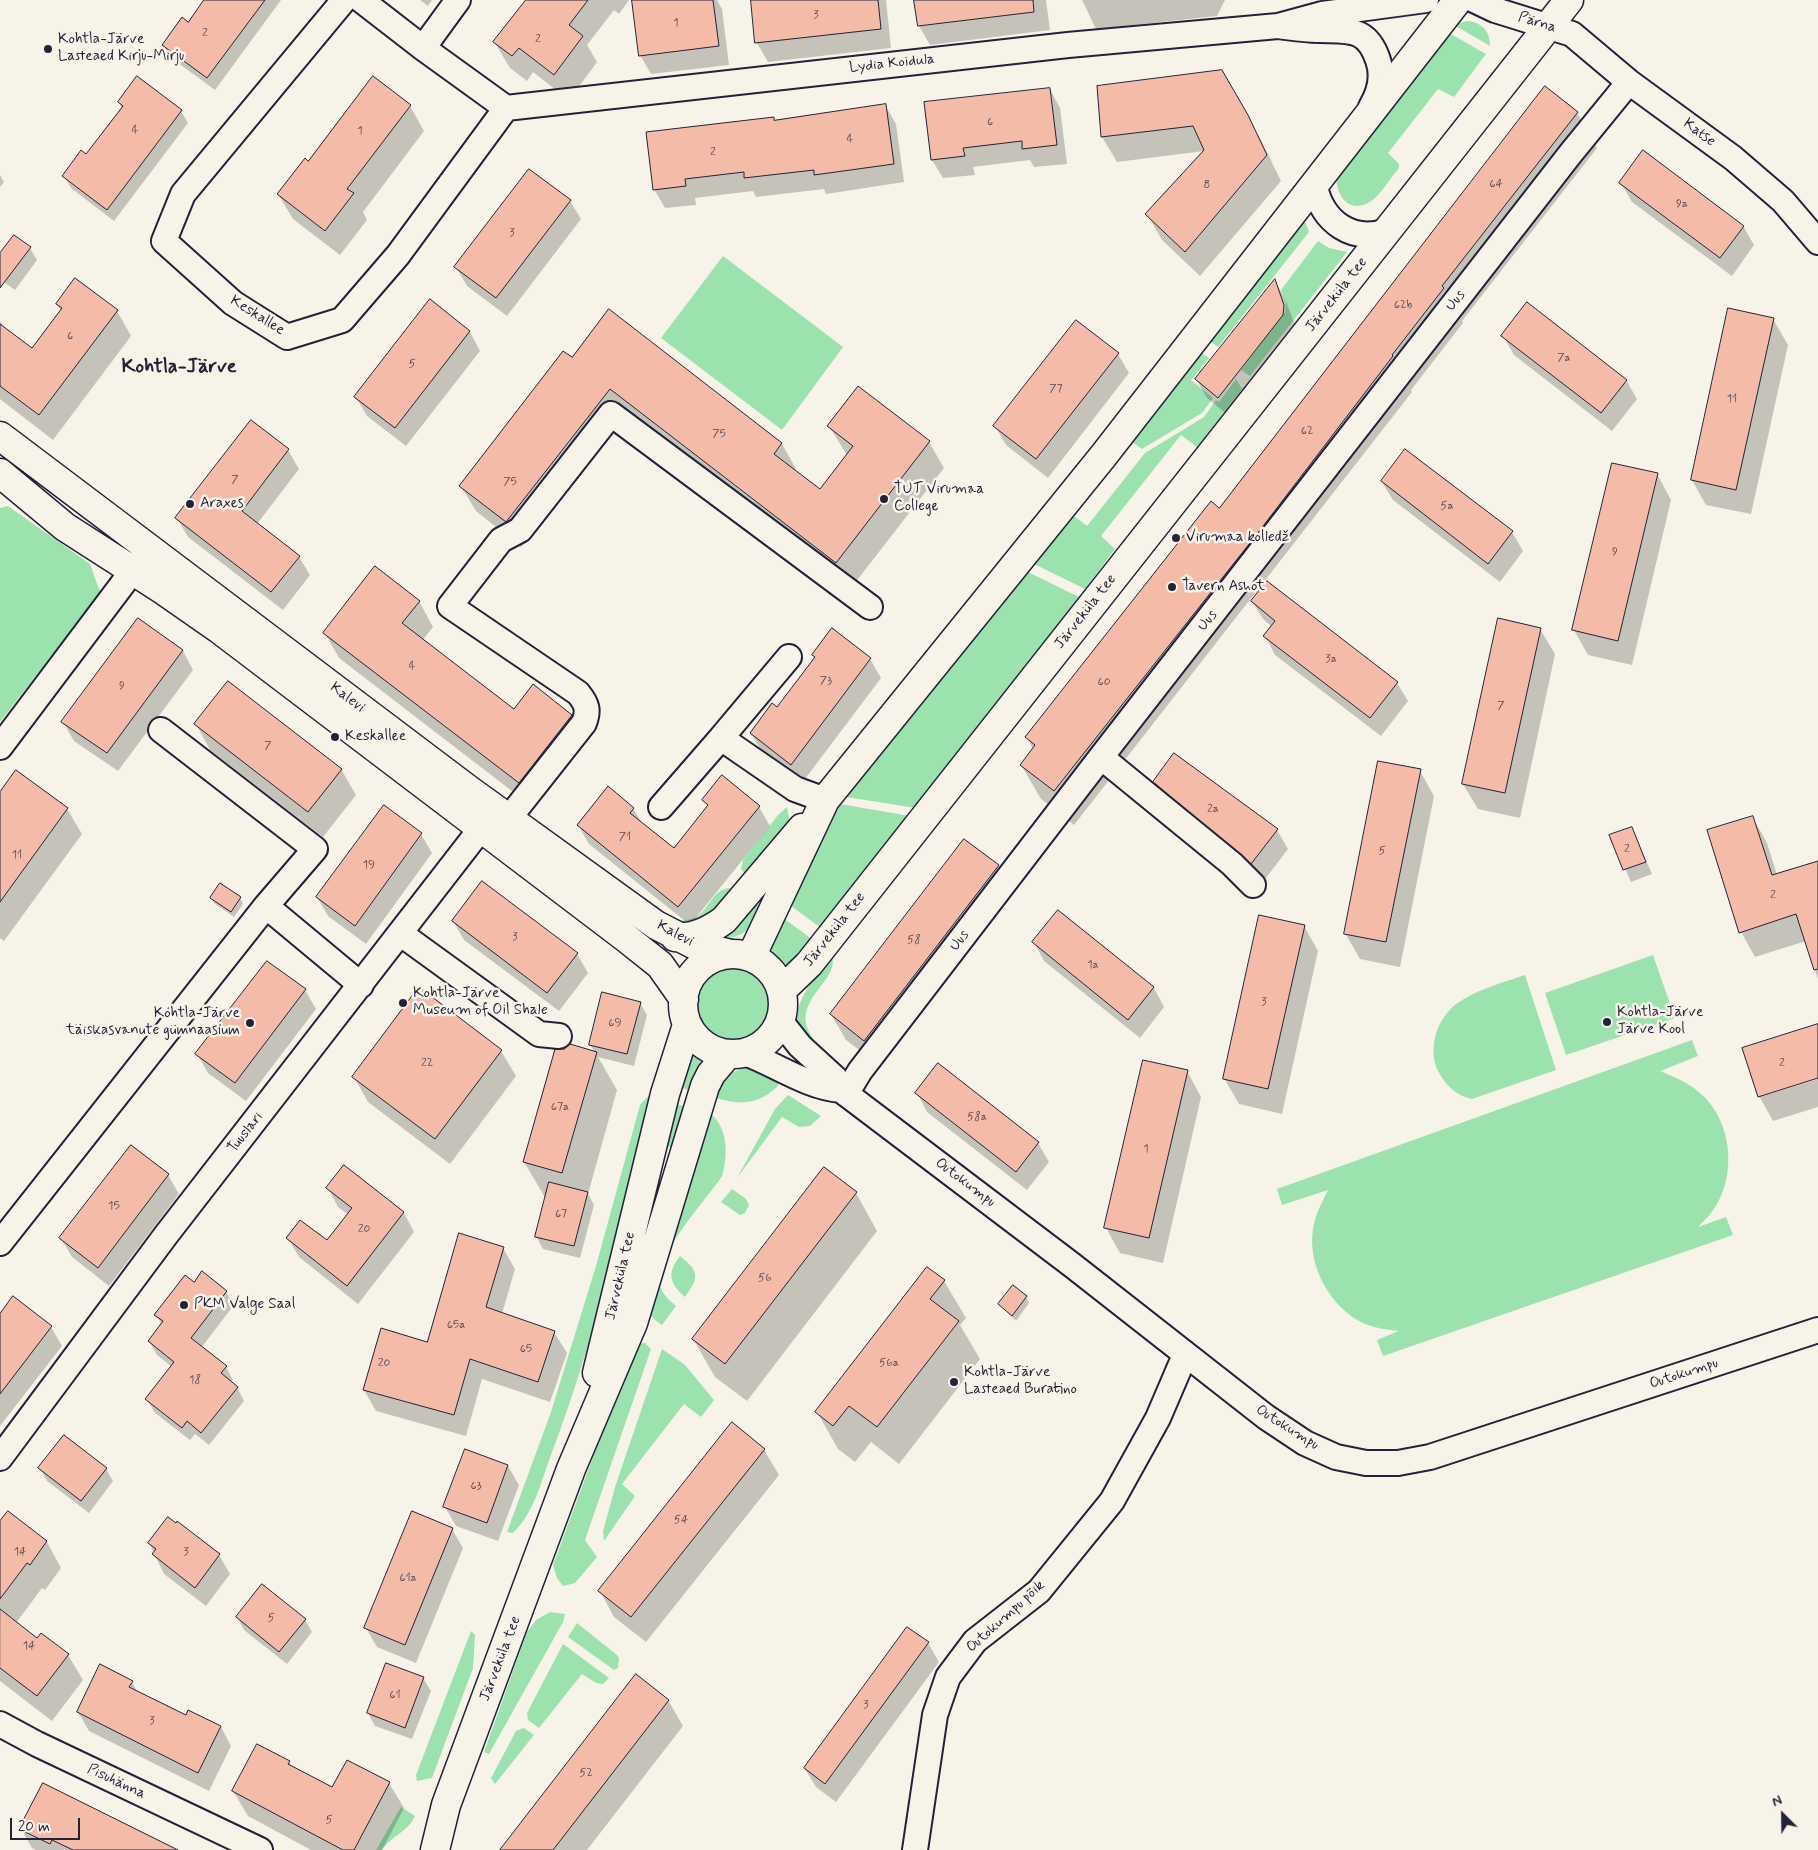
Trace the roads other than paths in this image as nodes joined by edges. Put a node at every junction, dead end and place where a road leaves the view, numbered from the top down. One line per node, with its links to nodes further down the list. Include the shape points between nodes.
1 (344, 0): 12 (street, Keskallee, via 182,194 164,241 233,304 287,337 342,320 398,255)
2 (361, 0): 10 (street)
3 (458, 0): 10 (street)
4 (1426, 0): 8 (street, Lydia Koidula, via 1322,14)
5 (1458, 0): 13 (main road)
6 (1474, 0): 9 (street, Pärna, via 1495,10)
7 (1568, 0): 9 (main road, Järveküla tee)
8 (1278, 26): 12 (street, Lydia Koidula, via 1068,45); 13 (street, Lydia Koidula, via 1347,30 1360,33 1368,42 1379,62 1381,83 1376,99)
9 (1560, 30): 11 (street, Katse); 15 (main road, Järveküla tee)
10 (423, 48): 12 (street)
11 (1629, 82): 16 (street, Katse, via 1733,158 1783,201); 26 (street, Uus)
12 (506, 108)
13 (1356, 134): 14 (main road)
14 (1315, 186): 15 (street, Järveküla tee, via 1323,210 1351,232 1369,236); 27 (main road)
15 (1387, 231): 36 (main road, Järveküla tee, via 809,964)
16 (1818, 242)
17 (0, 436): 19 (main road, Kalevi)
18 (0, 473): 19 (street, via 15,469 32,470); 20 (main road, Kalevi, via 65,527)
19 (66, 488): 20 (main road, Kalevi)
20 (141, 560): 25 (street); 29 (main road, Kalevi)
21 (870, 607): 29 (street, Tuuslari, via 611,414 520,530 501,540 450,606 578,693 588,711 584,723)
22 (788, 657): 24 (street)
23 (161, 730): 31 (street, via 315,849)
24 (721, 738): 27 (street, via 795,789); 28 (street)
25 (0, 747)
26 (1101, 757): 30 (street, via 1232,864); 41 (street, Uus)
27 (825, 800): 33 (main road, via 724,920 696,935); 34 (main road)
28 (661, 807)
29 (495, 823): 32 (street, Tuuslari); 33 (main road, Kalevi); 37 (main road, Kalevi, via 660,965)
30 (1252, 885)
31 (266, 906): 35 (street); 42 (street)
32 (401, 934): 35 (street, Tuuslari); 39 (street, via 539,1034)
33 (675, 936): 34 (main road, Kalevi, via 695,946)
34 (741, 956): 36 (main road, via 770,970); 37 (main road, via 719,956 692,975 685,991)
35 (361, 985): 45 (street, Tuuslari, via 166,1235)
36 (782, 990): 38 (main road)
37 (686, 1012): 40 (main road, via 697,1040 711,1050); 46 (main road, Järveküla tee, via 612,1318)
38 (781, 1022): 40 (main road, via 761,1046); 41 (street, Outokumpu, via 800,1046 835,1078)
39 (559, 1036)
40 (737, 1054): 41 (street, Outokumpu, via 816,1086); 46 (main road, Järveküla tee, via 711,1074 705,1086 633,1323)
41 (844, 1092): 44 (street, Outokumpu, via 1065,1259)
42 (0, 1243)
43 (1818, 1330): 44 (street, Outokumpu, via 1439,1454 1398,1463 1366,1463 1336,1457 1305,1443)
44 (1185, 1355): 50 (street, Outokumpu põik, via 1158,1418 1112,1501 1039,1591 975,1641 948,1677 934,1715)
45 (0, 1458)
46 (571, 1469): 49 (main road, Järveküla tee, via 446,1805)
47 (0, 1724): 48 (street, Pisuhänna)
48 (260, 1850)
49 (435, 1850)
50 (915, 1850)

